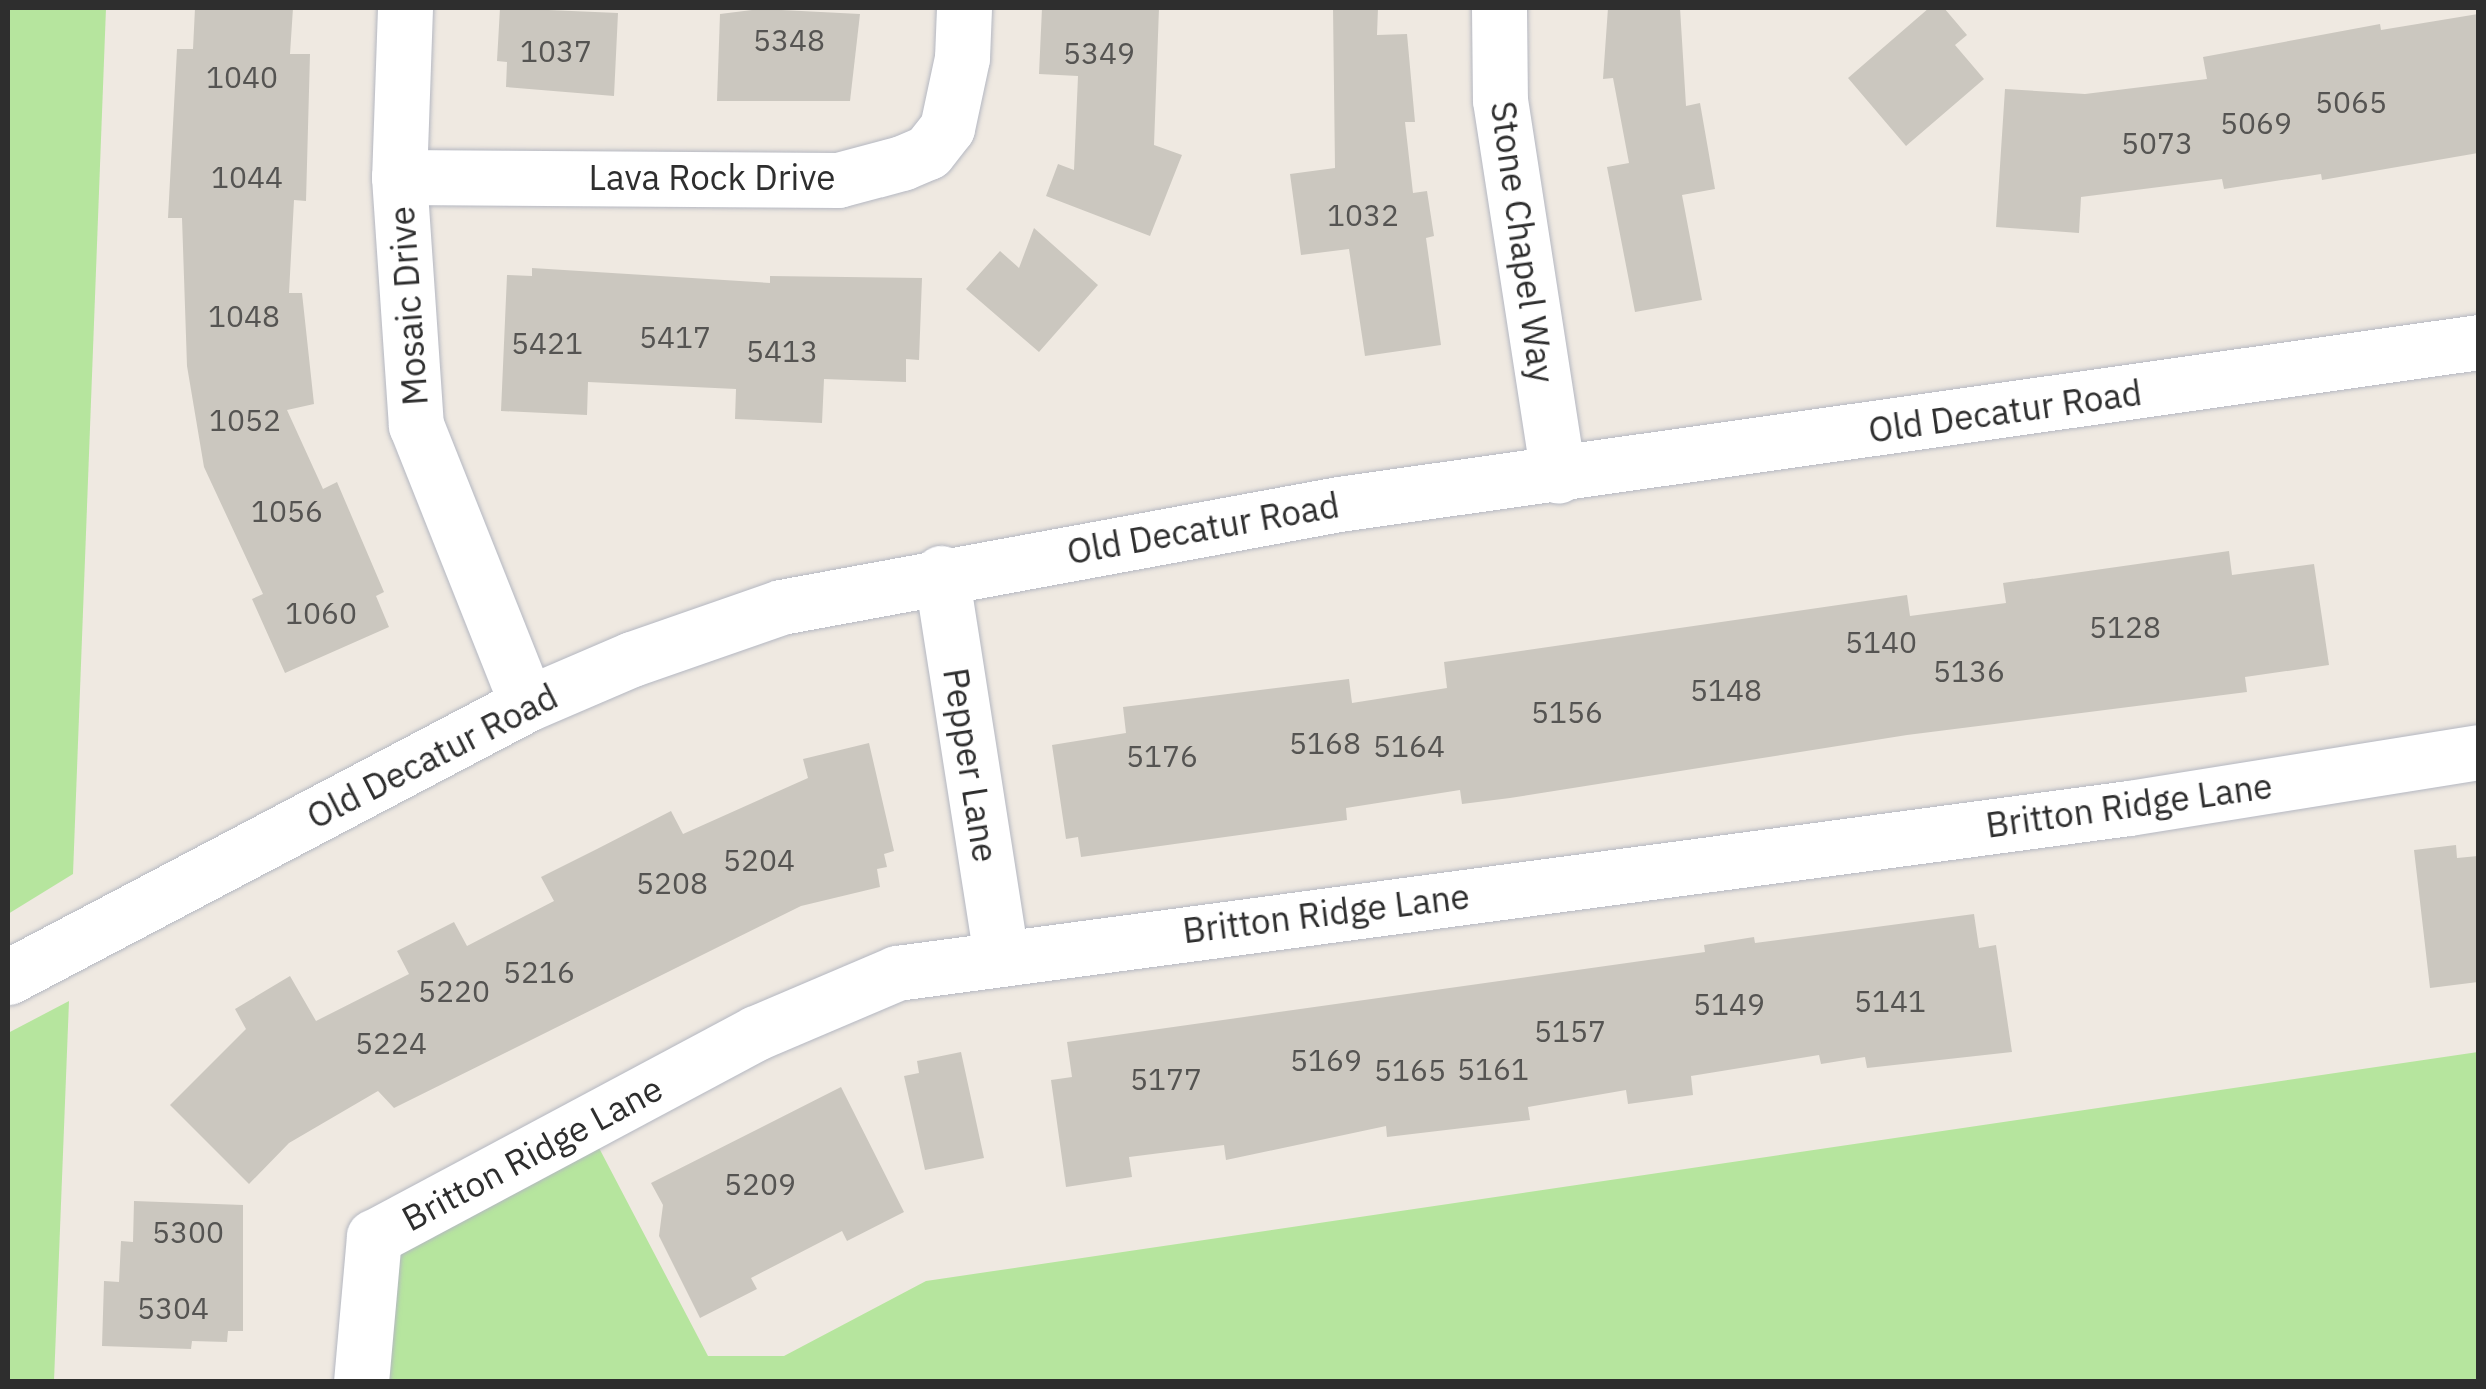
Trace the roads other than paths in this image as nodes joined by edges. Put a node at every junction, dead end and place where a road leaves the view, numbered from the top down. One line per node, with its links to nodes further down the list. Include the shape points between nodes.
1 (406, 8): 4 (street, Mosaic Drive)
2 (964, 8): 4 (street, Lava Rock Drive, via 962,58 946,128 928,152 902,162 838,180)
3 (1499, 8): 6 (street, Stone Chapel Way, via 1500,100)
4 (399, 177): 8 (street, Mosaic Drive, via 416,425)
5 (2478, 342): 6 (street, Old Decatur Road)
6 (1558, 476): 7 (street, Old Decatur Road, via 1339,504)
7 (940, 573): 8 (street, Old Decatur Road, via 782,607); 10 (street, Pepper Lane)
8 (528, 704): 11 (street, Old Decatur Road)
9 (2478, 752): 10 (street, Britton Ridge Lane, via 2129,808)
10 (1002, 958): 12 (street, Britton Ridge Lane, via 897,973 756,1033 374,1237)
11 (8, 978)
12 (361, 1382)

